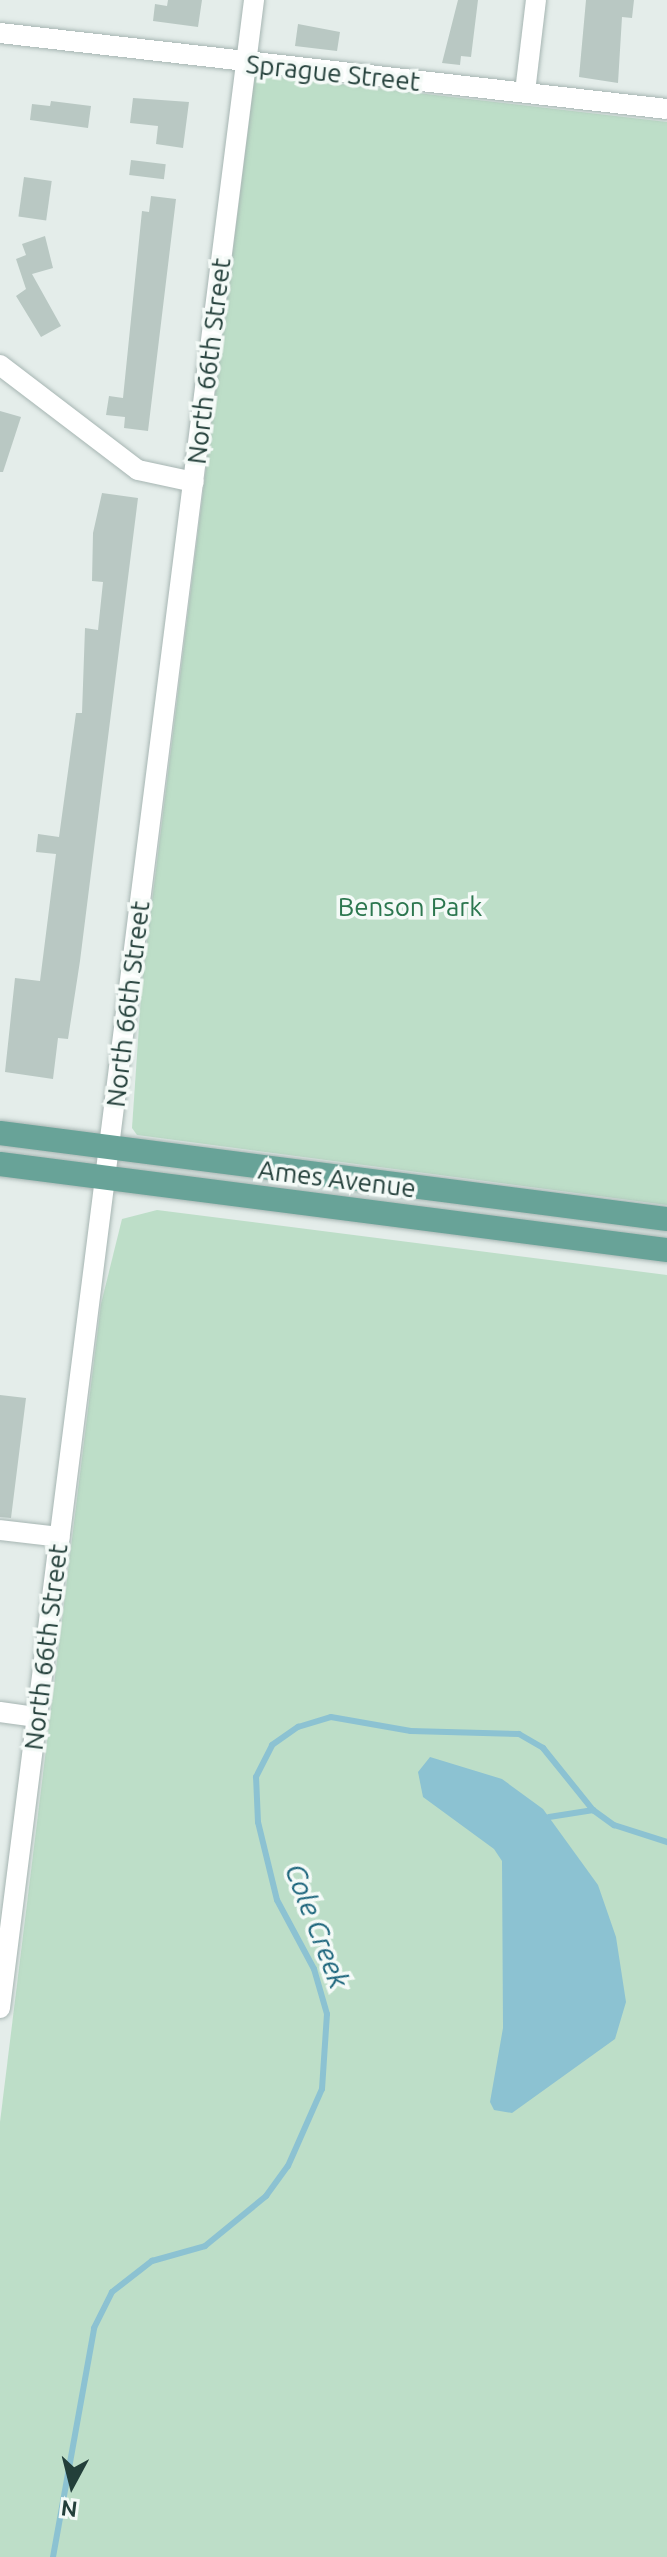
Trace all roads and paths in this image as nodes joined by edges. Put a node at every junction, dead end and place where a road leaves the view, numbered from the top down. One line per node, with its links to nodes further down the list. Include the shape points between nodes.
1 (254, 0): 4 (street, North 66th Street)
2 (536, 0): 5 (street)
3 (0, 33): 4 (street, Sprague Street)
4 (246, 66): 5 (street, Sprague Street); 8 (street, North 66th Street)
5 (525, 92): 6 (street, Sprague Street)
6 (667, 109)
7 (0, 365): 8 (street, via 130,466)
8 (194, 482): 10 (street, North 66th Street)
9 (0, 1133): 10 (main road, Ames Avenue)
10 (110, 1147): 12 (street, North 66th Street); 13 (main road, Ames Avenue)
11 (0, 1164): 12 (main road, Ames Avenue)
12 (107, 1177): 14 (main road, Ames Avenue); 16 (street, North 66th Street)
13 (667, 1219)
14 (667, 1250)
15 (0, 1530): 16 (street)
16 (60, 1537): 18 (street, North 66th Street)
17 (0, 1712): 18 (street)
18 (37, 1717): 19 (street, North 66th Street)
19 (0, 2008)

